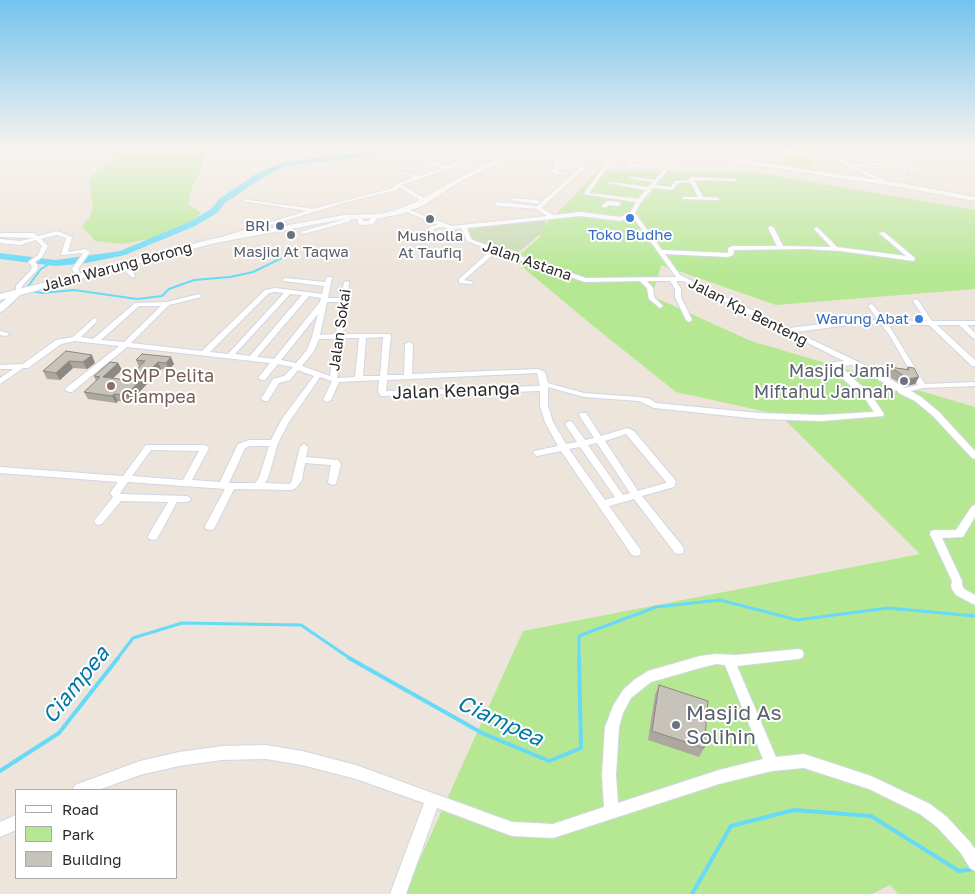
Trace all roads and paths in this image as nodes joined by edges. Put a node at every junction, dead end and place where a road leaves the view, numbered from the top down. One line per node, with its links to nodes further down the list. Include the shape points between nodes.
1 (393, 190): 22 (street)
2 (406, 190): 16 (street)
3 (444, 190): 16 (main road, Jalan Warung Borong)
4 (558, 190): 18 (street)
5 (589, 190): 17 (street, via 586,194)
6 (649, 190): 17 (street)
7 (697, 190): 11 (street)
8 (922, 190): 14 (main road)
9 (606, 191): 17 (street)
10 (684, 198): 11 (street)
11 (701, 198): 13 (street)
12 (513, 199): 18 (street)
13 (717, 199)
14 (975, 199)
15 (244, 200): 22 (street)
16 (425, 201): 23 (main road, Jalan Warung Borong)
17 (639, 201): 20 (street); 24 (street)
18 (544, 202): 21 (street)
19 (497, 204): 21 (street)
20 (604, 206)
21 (538, 208): 25 (street)
22 (314, 210): 36 (street)
23 (405, 210): 26 (main road, Jalan Warung Borong); 27 (street, Jalan Astana)
24 (632, 214): 25 (street, via 621,219 586,214); 41 (street, Jalan Kp. Benteng)
25 (552, 218): 28 (street)
26 (347, 219): 31 (street); 36 (main road, Jalan Warung Borong)
27 (446, 226): 28 (street, Jalan Astana); 34 (street, via 433,227)
28 (464, 228): 40 (street, Jalan Astana, via 469,240)
29 (771, 228): 38 (street)
30 (817, 229): 39 (street)
31 (303, 232)
32 (882, 233): 39 (street, via 913,259)
33 (0, 235): 35 (street, via 30,234)
34 (424, 237)
35 (38, 238): 37 (street, via 20,243); 42 (street, via 45,248); 43 (street, via 57,233 69,237 64,254 86,251)
36 (215, 240): 44 (main road, Jalan Warung Borong)
37 (0, 242)
38 (781, 248): 39 (street); 41 (street, via 731,248 728,255)
39 (835, 248)
40 (494, 250): 51 (street, Jalan Astana, via 580,279); 53 (street, via 461,280)
41 (660, 252): 47 (street, Jalan Kp. Benteng)
42 (40, 256): 55 (street, via 31,262 34,270 19,286)
43 (77, 264): 46 (street, via 75,269)
44 (123, 265): 45 (street); 46 (main road, Jalan Warung Borong)
45 (133, 276)
46 (79, 277): 55 (main road, Jalan Warung Borong)
47 (682, 279): 49 (street, Jalan Astana); 72 (street, Jalan Kp. Benteng)
48 (285, 280): 50 (street)
49 (672, 280): 51 (street, Jalan Astana); 67 (street)
50 (328, 281): 59 (street)
51 (643, 281): 63 (street)
52 (347, 282): 60 (street, Jalan Sokai)
53 (471, 283)
54 (288, 292): 56 (street); 81 (street, via 267,291); 84 (street)
55 (18, 293): 58 (main road, Jalan Warung Borong); 65 (main road, Jalan Warung Borong)
56 (306, 295): 59 (street); 85 (street)
57 (199, 296): 62 (street)
58 (0, 297)
59 (324, 300): 60 (street); 75 (street); 86 (street)
60 (346, 300): 74 (street, Jalan Sokai)
61 (916, 301): 69 (street)
62 (167, 304): 78 (street, via 138,304); 79 (street)
63 (660, 306)
64 (871, 306): 68 (street)
65 (0, 309)
66 (95, 320): 77 (street)
67 (689, 320)
68 (883, 322): 69 (street); 72 (street); 102 (street)
69 (930, 322): 70 (street); 82 (street)
70 (961, 323): 71 (street); 76 (street)
71 (975, 323)
72 (786, 331): 87 (street, Jalan Kp. Benteng)
73 (363, 335): 74 (street); 97 (street); 98 (street, via 387,335)
74 (340, 336): 75 (street); 96 (street, Jalan Sokai)
75 (316, 337): 89 (street, via 309,354)
76 (975, 337)
77 (75, 339): 78 (street); 91 (street, via 59,342 28,365)
78 (96, 340): 79 (street)
79 (126, 344): 81 (street); 104 (street)
80 (410, 344): 94 (street)
81 (204, 354): 84 (street)
82 (964, 354): 83 (street); 88 (street)
83 (975, 354)
84 (231, 355): 85 (street)
85 (251, 359): 86 (street)
86 (275, 361): 89 (street); 95 (street)
87 (851, 363): 103 (street, Jalan Kp. Benteng); 106 (street, via 837,364 847,378)
88 (975, 364)
89 (298, 366): 93 (street); 107 (street, via 286,379 276,381)
90 (0, 367): 91 (street)
91 (20, 367): 99 (street)
92 (456, 375): 94 (street); 101 (street, via 538,371); 105 (street)
93 (318, 376): 96 (street); 113 (street, via 289,414)
94 (408, 377): 98 (street)
95 (262, 378)
96 (335, 379): 97 (street); 108 (street, Jalan Sokai)
97 (359, 379): 98 (street)
98 (383, 379): 105 (street, Jalan Kenanga, via 382,392 387,395)
99 (0, 382)
100 (975, 384): 102 (street)
101 (544, 386): 105 (street, Jalan Kenanga); 106 (street, via 584,395 647,400 654,405 794,418 880,414); 115 (street, via 546,414)
102 (923, 386): 103 (street)
103 (899, 389): 106 (street); 117 (street, Jalan Kp. Benteng, via 936,414)
104 (69, 390)
105 (459, 390)
106 (867, 395)
107 (265, 399)
108 (327, 400)
109 (582, 415): 111 (street)
110 (569, 424): 112 (street)
111 (598, 440): 112 (street); 125 (street); 125 (street, via 629,431 671,481 667,488)
112 (581, 443): 115 (street); 129 (street)
113 (274, 444): 123 (street, via 249,443 241,446); 124 (street)
114 (304, 447): 118 (street)
115 (564, 448): 116 (street); 130 (street)
116 (537, 453)
117 (974, 453)
118 (302, 460): 121 (street, via 335,462); 124 (street, via 293,486)
119 (0, 470): 120 (street)
120 (125, 479): 122 (street); 122 (street, via 149,447 204,447); 126 (street, via 115,493)
121 (333, 482)
122 (186, 483): 123 (street)
123 (227, 486): 124 (street); 133 (street)
124 (258, 486)
125 (636, 496): 129 (street); 135 (street)
126 (119, 497): 127 (street); 132 (street)
127 (174, 499): 128 (street); 134 (street)
128 (186, 499)
129 (621, 499): 130 (street)
130 (602, 504): 136 (street)
131 (975, 509): 137 (street, via 959,534 935,534 958,580 956,586)
132 (99, 521)
133 (210, 526)
134 (153, 536)
135 (679, 550)
136 (636, 552)
137 (975, 600)
138 (798, 654): 139 (street)
139 (729, 661): 140 (street); 143 (street, via 700,662 648,677 627,694 612,727)
140 (772, 764): 143 (street, via 719,777); 146 (street, via 804,761 871,783 925,809 942,822)
141 (83, 789): 142 (street, via 140,768 178,759 266,752 356,772)
142 (433, 799): 143 (street, via 512,829 554,830); 147 (street)
143 (611, 812)
144 (15, 822): 145 (street)
145 (0, 830)
146 (975, 863)
147 (398, 894)

